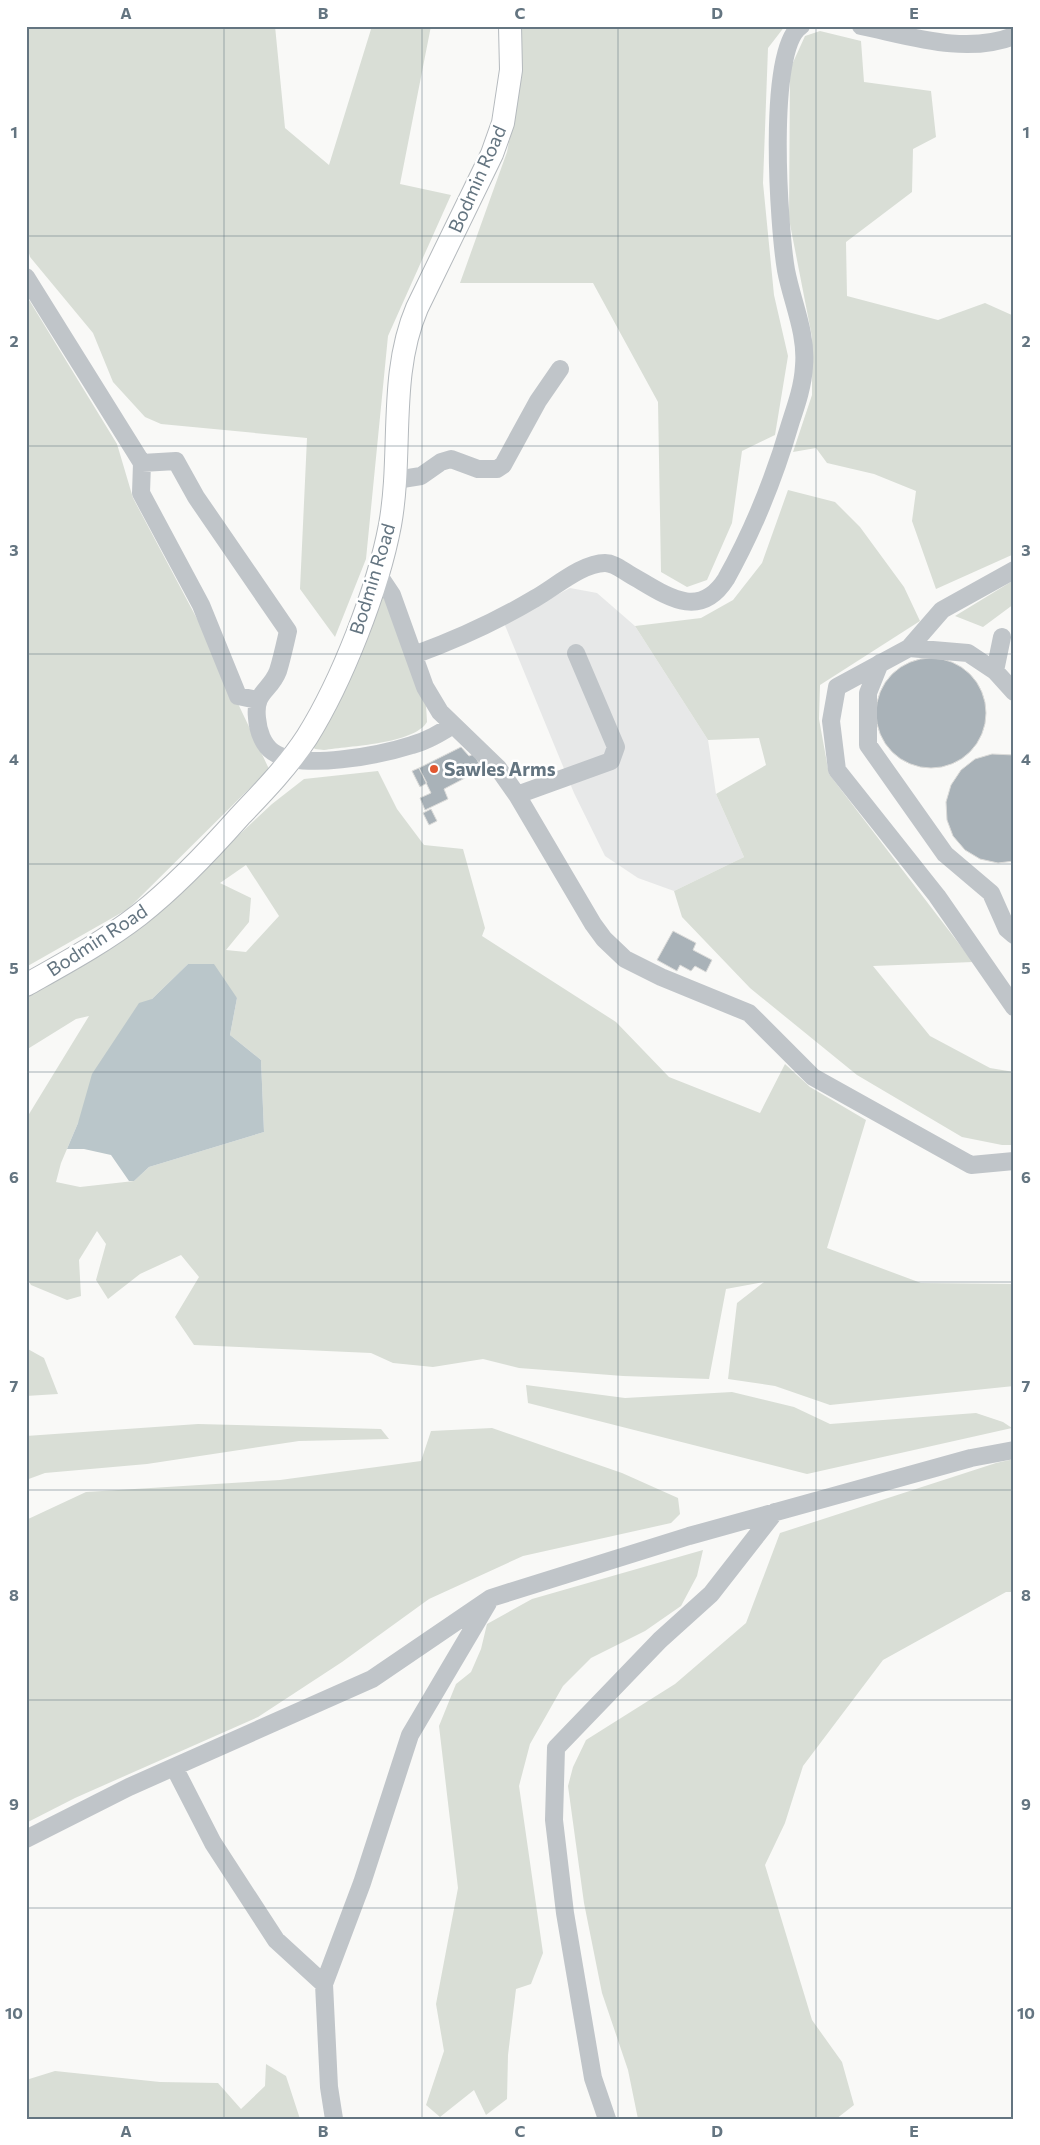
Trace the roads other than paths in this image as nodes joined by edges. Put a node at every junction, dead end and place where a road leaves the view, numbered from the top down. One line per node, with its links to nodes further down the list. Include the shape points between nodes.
1 (510, 26): 8 (main road, Bodmin Road, via 510,79 501,131 418,308 404,348)
2 (801, 26): 14 (street, via 790,38 784,54 779,188 786,272 804,344 802,388 764,501 719,591 709,598 686,603 605,563 562,580 513,611)
3 (861, 26): 4 (street, via 964,44 984,44)
4 (1014, 36)
5 (26, 277): 7 (street)
6 (560, 369): 8 (street, via 533,409 503,465 497,469 478,469 451,459 421,476)
7 (142, 463): 18 (street, via 141,493 201,605 238,696); 18 (street, via 176,461 196,497 288,631 277,674)
8 (396, 480): 10 (main road, Bodmin Road, via 390,526)
9 (1014, 570): 12 (street, via 942,610)
10 (378, 574): 14 (street, via 392,595); 20 (main road, Bodmin Road, via 331,692)
11 (1002, 637): 16 (street)
12 (909, 648): 15 (street); 16 (street, via 968,653)
13 (576, 654): 21 (street, via 616,748 612,762)
14 (414, 655): 19 (street, via 433,702)
15 (880, 663): 22 (street, via 868,693 868,745 946,854 991,892 1007,929); 24 (street, via 837,687 831,721 837,770 937,896)
16 (996, 671): 17 (street)
17 (1014, 692)
18 (257, 700): 20 (street, via 257,718 265,744 278,755)
19 (453, 725): 20 (street, via 424,741 387,751 322,760); 21 (street, via 486,754)
20 (291, 758): 23 (main road, Bodmin Road, via 216,842 140,914)
21 (517, 795): 25 (street, via 593,924 625,959 749,1013 813,1077 971,1164)
22 (1014, 935)
23 (26, 985)
24 (1014, 1007)
25 (1014, 1162)
26 (1014, 1450): 27 (street, via 970,1458)
27 (775, 1512): 28 (street); 33 (street, via 711,1594 660,1640 556,1748 554,1820 565,1913 593,2078)
28 (491, 1598): 29 (street, via 372,1679); 31 (street, via 410,1735 362,1883)
29 (174, 1767): 30 (street); 31 (street, via 213,1843 276,1940)
30 (26, 1839)
31 (324, 1984): 32 (street, via 329,2087)
32 (334, 2119)
33 (607, 2119)

